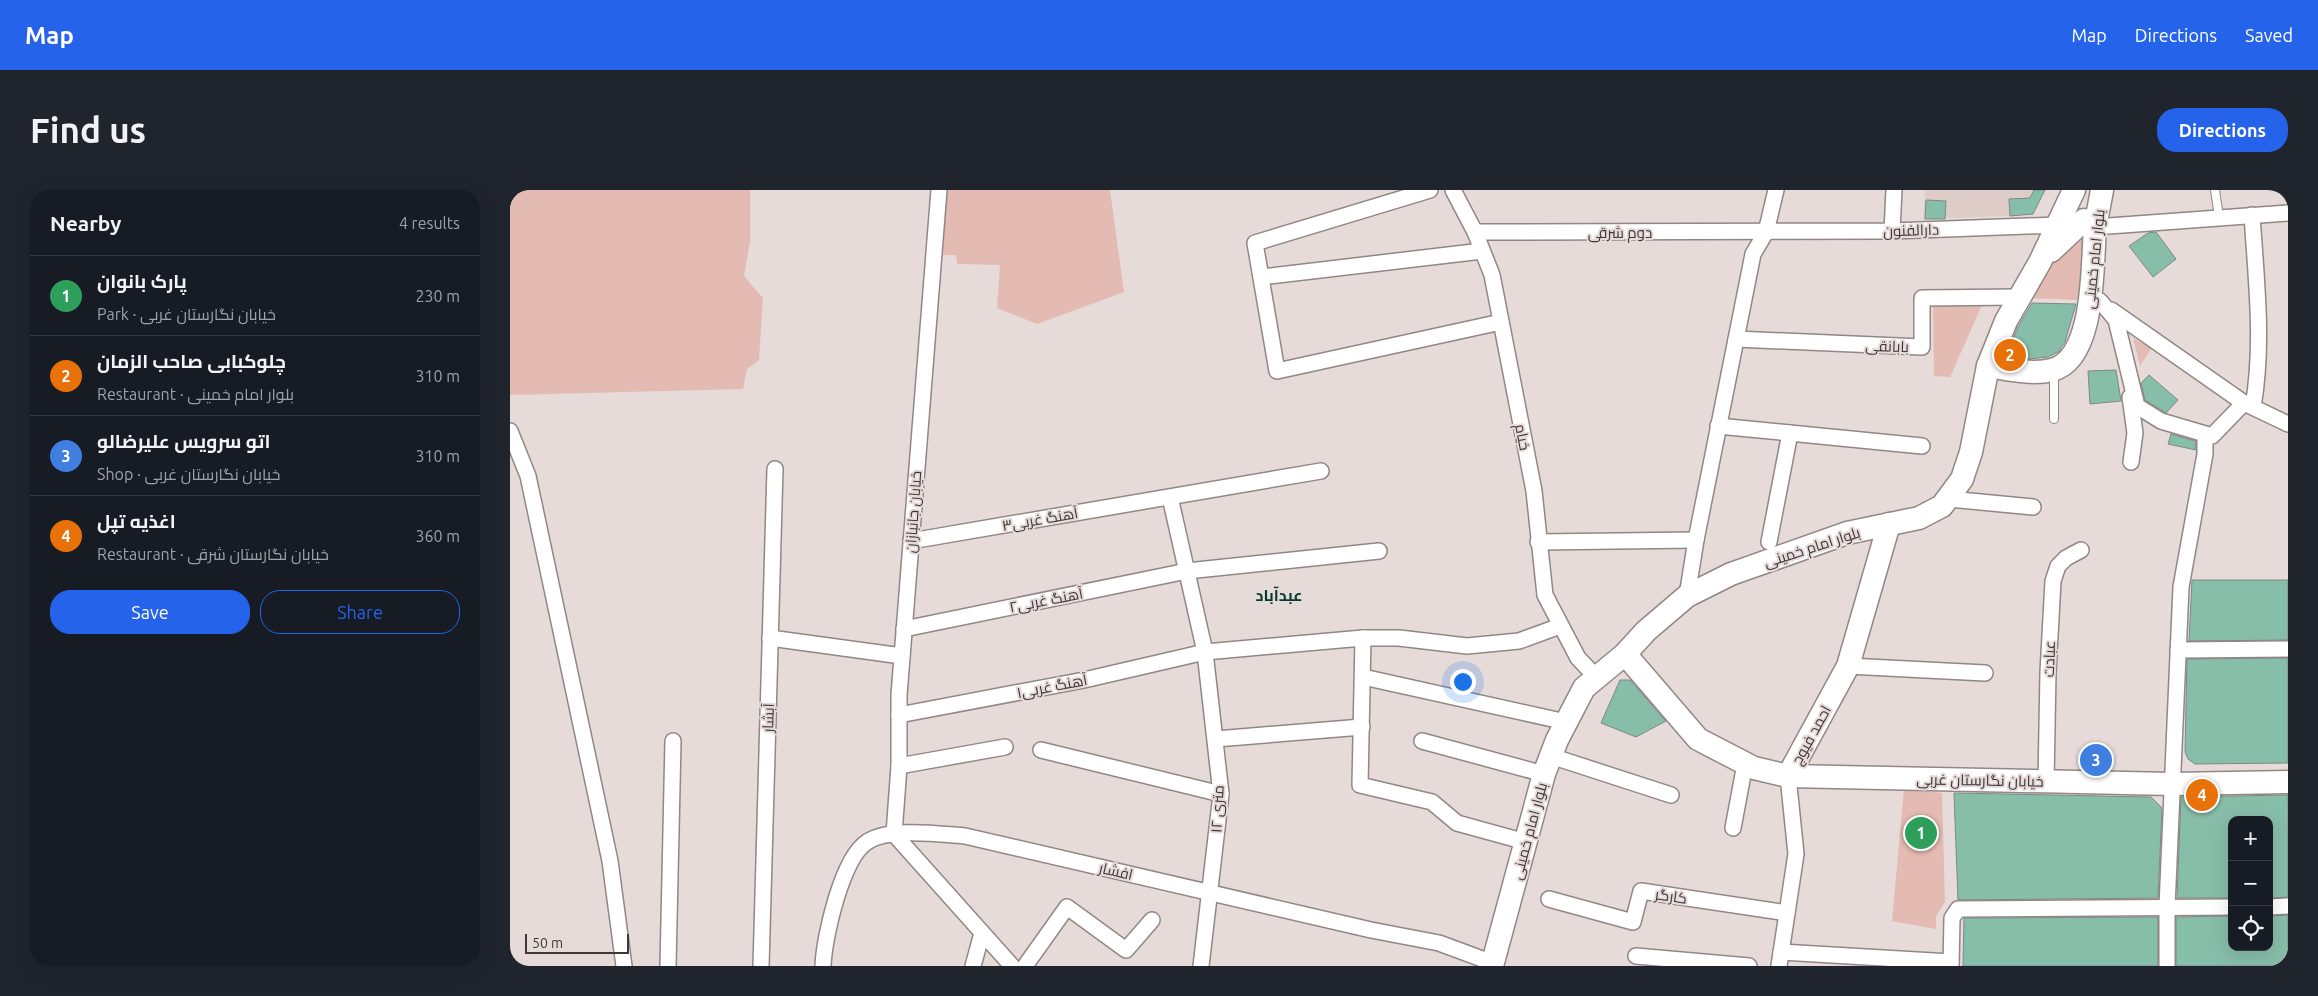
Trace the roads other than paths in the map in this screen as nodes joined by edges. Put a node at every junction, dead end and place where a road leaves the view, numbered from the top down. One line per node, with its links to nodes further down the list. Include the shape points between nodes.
1 (939, 190): 43 (street, خیابان جانبازان)
2 (1430, 190): 19 (street, via 1255,243)
3 (1453, 190): 15 (street, خیام)
4 (1776, 190): 16 (street)
5 (1894, 190): 14 (street)
6 (2074, 190): 12 (street, بلوار امام خمینی)
7 (2102, 190): 13 (street, بلوار امام خمینی)
8 (2215, 190): 11 (lane)
9 (2288, 213): 10 (street)
10 (2252, 215): 11 (street); 27 (street, via 2259,330 2257,384)
11 (2220, 217): 13 (street)
12 (2057, 225): 14 (street, دارالفنون); 18 (street, بلوار امام خمینی)
13 (2095, 227): 18 (street, via 2088,220 2080,223); 21 (street, بلوار امام خمینی)
14 (1892, 231): 16 (street, دارالفنون)
15 (1475, 232): 16 (street, دوم شرقی); 17 (street, خیام)
16 (1766, 232): 23 (street, via 1753,254)
17 (1482, 251): 19 (street); 22 (street, خیام, via 1492,275)
18 (2040, 262): 20 (street, بلوار امام خمینی)
19 (1261, 277): 22 (street, via 1277,371)
20 (2018, 297): 23 (street, بابانقی, via 1922,298 1922,347); 24 (street, بلوار امام خمینی)
21 (2096, 300): 25 (street, via 2116,320); 26 (street, بلوار امام خمینی, via 2082,339 2069,360); 27 (street)
22 (1501, 322): 44 (street, خیام, via 1534,491)
23 (1736, 339): 30 (street)
24 (1988, 366): 26 (street, via 2038,372); 39 (street, بلوار امام خمینی, via 1971,452 1962,479)
25 (2125, 366): 33 (street, via 2137,406 2160,421); 35 (street, via 2135,433)
26 (2054, 370): 28 (lane)
27 (2249, 404): 29 (street); 33 (street)
28 (2054, 419)
29 (2288, 424)
30 (1718, 426): 32 (street); 42 (street)
31 (510, 431): 96 (street, via 528,476 610,861)
32 (1790, 433): 34 (street); 45 (street)
33 (2208, 435): 55 (street, via 2181,587)
34 (1922, 446)
35 (2131, 462)
36 (775, 469): 52 (street, آبشار)
37 (1321, 471): 38 (street, آهنگ غربی۳)
38 (1170, 496): 43 (street, آهنگ غربی۳); 48 (street, ۱۲ متری)
39 (1949, 499): 40 (street); 41 (street, بلوار امام خمینی, via 1930,514)
40 (2034, 507)
41 (1890, 524): 49 (street, بلوار امام خمینی, via 1829,539 1731,574); 59 (street, احمد فیوج)
42 (1696, 540): 44 (street); 49 (street)
43 (911, 541): 51 (street, خیابان جانبازان)
44 (1538, 542): 50 (street, خیام, via 1545,595)
45 (1769, 542)
46 (2081, 550): 75 (street, عبادت, via 2058,566 2053,581)
47 (1379, 551): 48 (street, آهنگ غربی۲)
48 (1187, 571): 51 (street, آهنگ غربی۲); 56 (street, ۱۲ متری)
49 (1687, 596): 57 (street, بلوار امام خمینی, via 1646,631)
50 (1560, 626): 53 (street, آهنگ غربی۱, via 1519,641 1467,646 1399,638); 62 (street, خیام, via 1578,658)
51 (904, 629): 58 (street, خیابان جانبازان)
52 (770, 638): 58 (street); 98 (street, آبشار)
53 (1363, 638): 56 (street, آهنگ غربی۱); 61 (street)
54 (2288, 649): 55 (street)
55 (2178, 650): 77 (street)
56 (1205, 652): 63 (street, آهنگ غربی۱, via 1084,680); 66 (street, ۱۲ متری)
57 (1626, 654): 62 (street, بلوار امام خمینی); 71 (street, احمد فیوج, via 1698,739)
58 (902, 656): 63 (street, خیابان جانبازان)
59 (1848, 666): 60 (street); 74 (street, احمد فیوج)
60 (1985, 673)
61 (1362, 677): 64 (street); 65 (street)
62 (1597, 678): 64 (street, بلوار امام خمینی, via 1584,688); 73 (street, بلوار امام خمینی)
63 (899, 716): 72 (street, خیابان جانبازان)
64 (1566, 722): 73 (street, بلوار امام خمینی)
65 (1362, 727): 66 (street); 82 (street, via 1360,785 1432,802 1457,823)
66 (1216, 739): 78 (street, ۱۲ متری)
67 (1422, 741): 73 (street)
68 (673, 742): 97 (street)
69 (1005, 747): 72 (street)
70 (1041, 750): 78 (street)
71 (1745, 764): 74 (street, احمد فیوج); 80 (street)
72 (899, 766): 81 (street, خیابان جانبازان)
73 (1552, 766): 79 (street); 82 (street, بلوار امام خمینی); 95 (street, بلوار امام خمینی)
74 (1788, 776): 75 (street, خیابان نگارستان غربی); 89 (street, via 1796,854)
75 (2046, 782): 77 (street, خیابان نگارستان غربی)
76 (2288, 782): 77 (street, خیابان نگارستان غربی)
77 (2172, 784): 87 (street)
78 (1221, 794): 83 (street, ۱۲ متری)
79 (1671, 795)
80 (1733, 828)
81 (894, 834): 83 (street, افشار, via 965,836); 91 (street); 99 (street, افشار, via 867,842 844,875)
82 (1526, 842): 95 (street, بلوار امام خمینی)
83 (1210, 893): 95 (street, افشار, via 1439,943); 103 (street, ۱۲ متری)
84 (1550, 899): 89 (street, کارگر, via 1633,922 1641,891)
85 (2273, 906): 86 (street)
86 (2288, 906)
87 (2167, 907): 88 (street); 94 (street, via 1958,909 1952,918); 105 (street)
88 (2228, 907)
89 (1787, 913): 93 (street)
90 (1152, 920): 102 (street, via 1126,950 1067,907)
91 (982, 933): 100 (street); 101 (street)
92 (1636, 956): 104 (street)
93 (1780, 959): 94 (street)
94 (1951, 964)
95 (1496, 965)
96 (624, 966)
97 (668, 966)
98 (761, 966)
99 (822, 966)
100 (973, 966)
101 (1012, 966)
102 (1025, 966)
103 (1201, 966)
104 (1749, 966)
105 (2167, 966)

